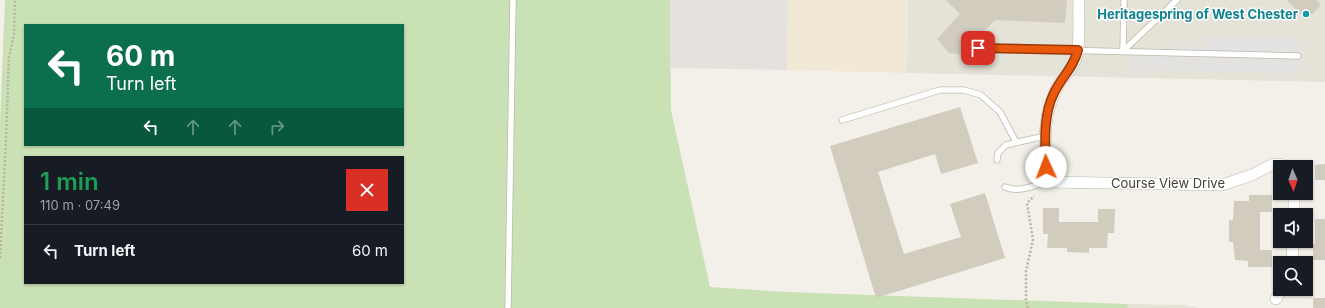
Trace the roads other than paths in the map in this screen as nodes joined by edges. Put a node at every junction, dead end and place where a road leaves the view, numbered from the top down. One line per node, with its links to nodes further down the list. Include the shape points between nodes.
1 (513, 0): 18 (lane)
2 (1079, 0): 6 (street)
3 (1124, 0): 7 (lane)
4 (1177, 0): 7 (lane)
5 (978, 48): 6 (lane)
6 (1078, 50): 7 (lane); 10 (street, via 1076,59 1053,95)
7 (1122, 51): 8 (lane)
8 (1298, 56)
9 (842, 120): 11 (lane, via 940,90 964,90 982,95 1000,112)
10 (1045, 136): 11 (lane); 14 (street)
11 (1016, 142): 12 (lane, via 1006,145 998,153)
12 (997, 160)
13 (1273, 164): 14 (street, Course View Drive, via 1252,175 1222,185)
14 (1046, 182): 15 (lane, via 1012,190)
15 (1005, 187)
16 (1278, 296): 17 (street)
17 (1276, 299)
18 (508, 308)

